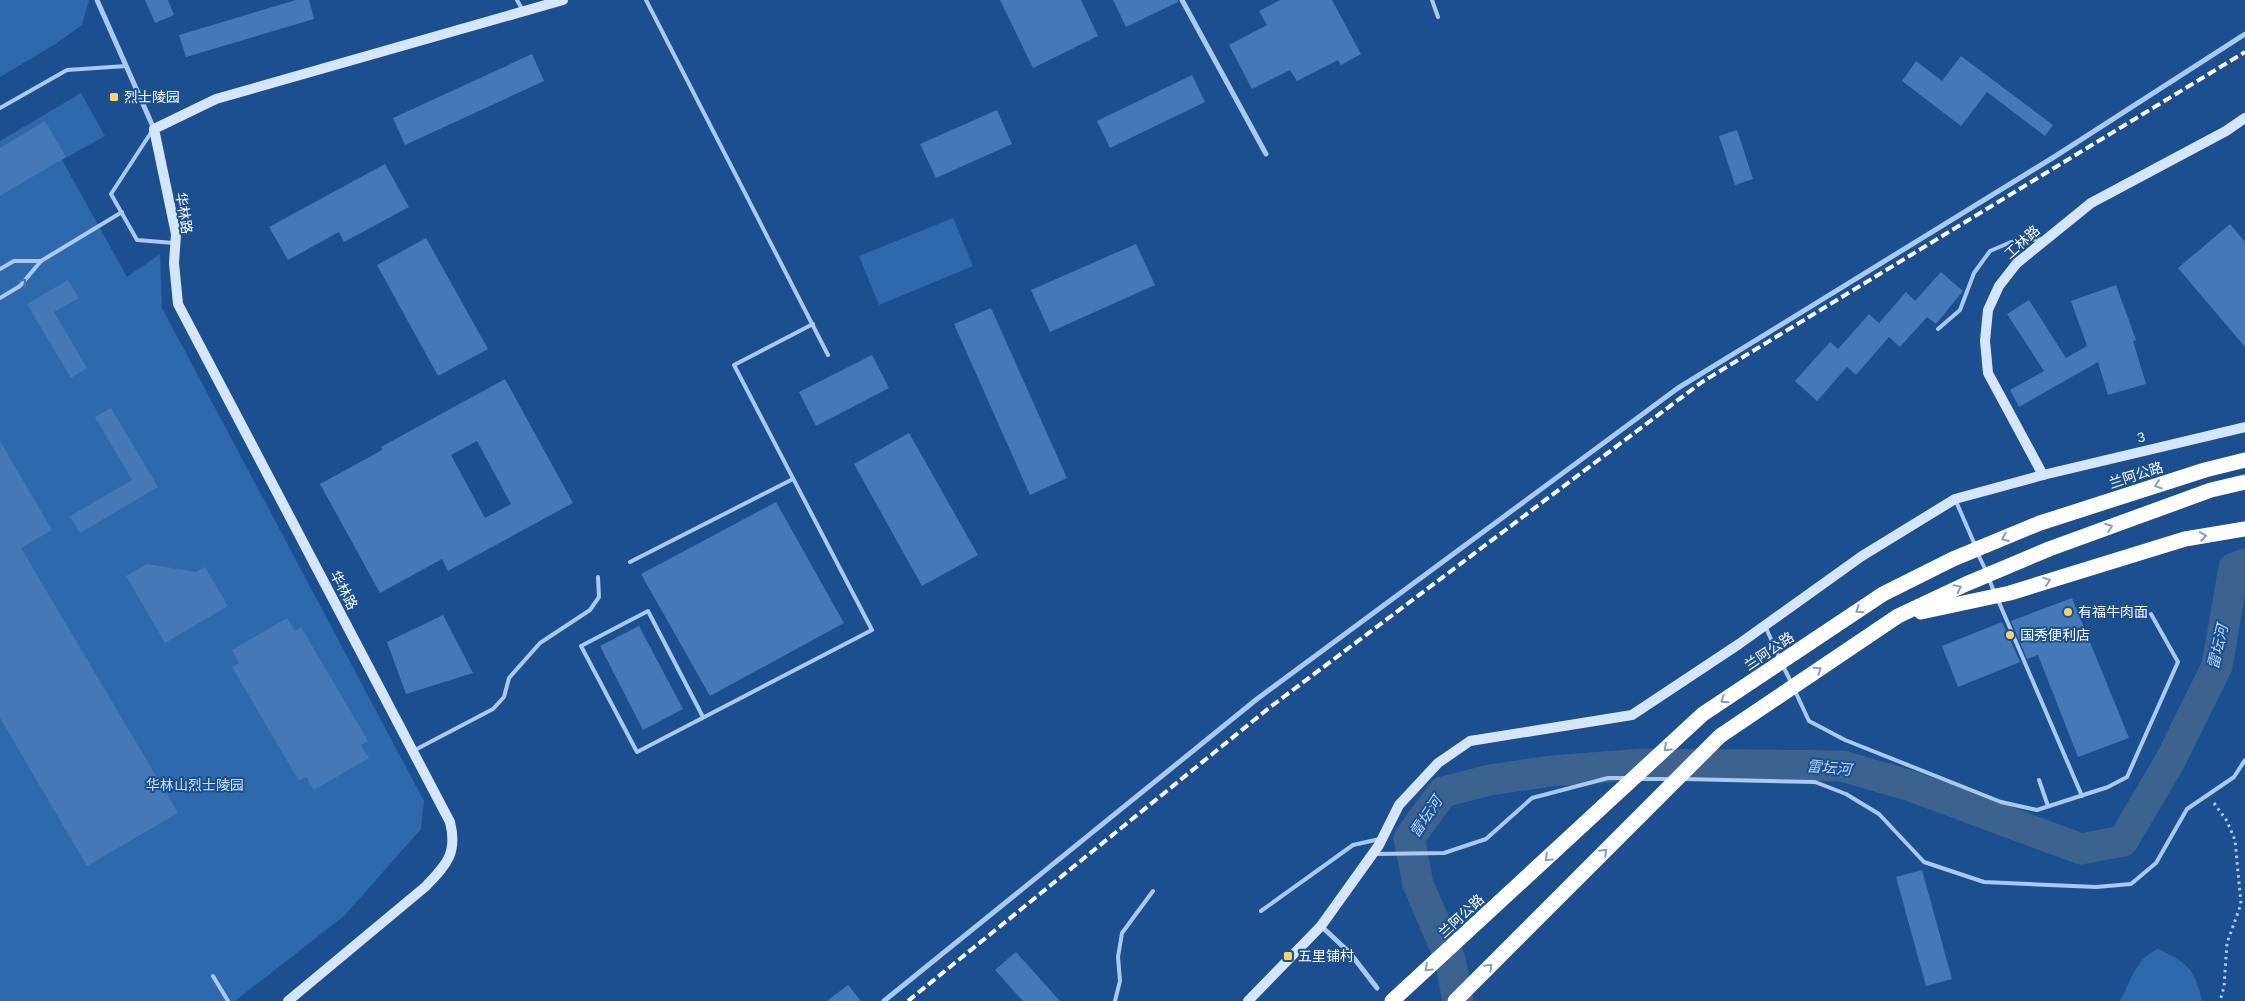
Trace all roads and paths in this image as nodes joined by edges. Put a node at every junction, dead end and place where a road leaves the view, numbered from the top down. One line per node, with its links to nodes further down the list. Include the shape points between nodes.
1 (97, 0): 10 (street, 华林路)
2 (517, 0): 7 (lane)
3 (562, 0): 7 (street)
4 (646, 0): 21 (lane)
5 (1182, 0): 14 (street)
6 (1432, 0): 8 (lane)
7 (523, 12): 13 (street, via 216,99)
8 (1438, 17)
9 (2245, 34): 54 (street, via 2045,162 1678,388 1256,699)
10 (126, 66): 11 (lane, via 67,70); 13 (street, 华林路)
11 (0, 108)
12 (2245, 118): 16 (street, 工林路, via 2091,203)
13 (154, 129): 15 (lane, via 111,194); 17 (street, 华林路, via 176,234)
14 (1266, 154)
15 (122, 212): 17 (lane, via 137,240); 18 (lane)
16 (2044, 239): 22 (lane, via 2011,242 1990,250 1974,273 1960,310); 28 (street, 工林路, via 2017,263 1999,286 1988,310 1985,341 1988,373)
17 (175, 243): 39 (street, 华林路, via 178,304)
18 (41, 261): 19 (lane, via 14,261); 20 (lane, one-way to 18, via 20,286)
19 (0, 269)
20 (0, 298)
21 (813, 324): 23 (lane); 29 (lane, via 734,365)
22 (1938, 329)
23 (828, 355)
24 (2245, 427): 28 (street, 3)
25 (2245, 453): 27 (highway)
26 (2245, 460): 27 (highway, 兰阿公路)
27 (2205, 470): 57 (highway, 兰阿公路, one-way to 57, via 2040,523 1953,559 1882,594 1703,714)
28 (2043, 475): 31 (street, 3)
29 (793, 479): 33 (lane); 38 (lane, via 872,630)
30 (2245, 482): 36 (highway, one-way to 30, via 2049,549 2211,490)
31 (1955, 499): 37 (street, 3, via 1862,556); 43 (lane)
32 (2245, 529): 36 (highway, one-way to 32, via 2010,593 2185,539)
33 (630, 562)
34 (598, 577): 39 (lane, via 599,597 590,610 540,643 509,678 504,697 493,709)
35 (2151, 614): 43 (lane, via 2178,662 2127,777)
36 (1898, 616): 58 (highway, one-way to 36, via 1720,736)
37 (1765, 626): 44 (lane, via 1809,721 1845,740 2001,802 2037,810); 45 (street, 3, via 1632,715 1470,741 1438,764 1399,805)
38 (703, 717): 38 (lane, via 636,752 581,646 648,612)
39 (413, 751): 53 (street, 华林路, via 450,822 454,838 452,853 445,866 425,887)
40 (2245, 760): 42 (lane, via 2234,777)
41 (2039, 780): 44 (lane)
42 (2209, 794): 46 (lane, via 2187,809 2156,863 2131,884 2105,886 1984,882 1924,862 1879,814 1846,794 1815,782 1608,778 1532,798 1486,839 1444,854); 59 (path, via 2235,840 2241,904 2227,943)
43 (2082, 796): 44 (lane)
44 (2048, 806)
45 (1382, 838): 46 (street, 3); 48 (lane, via 1353,845)
46 (1372, 854): 49 (street, 3)
47 (1153, 891): 55 (lane, via 1122,933 1118,957 1120,981)
48 (1261, 911)
49 (1321, 926): 51 (street, via 1350,952); 56 (street, 3)
50 (213, 976): 52 (lane)
51 (1377, 988)
52 (228, 1001)
53 (288, 1001)
54 (884, 1001)
55 (1115, 1001)
56 (1248, 1001)
57 (1392, 1001)
58 (1455, 1001)
59 (2220, 1001)

